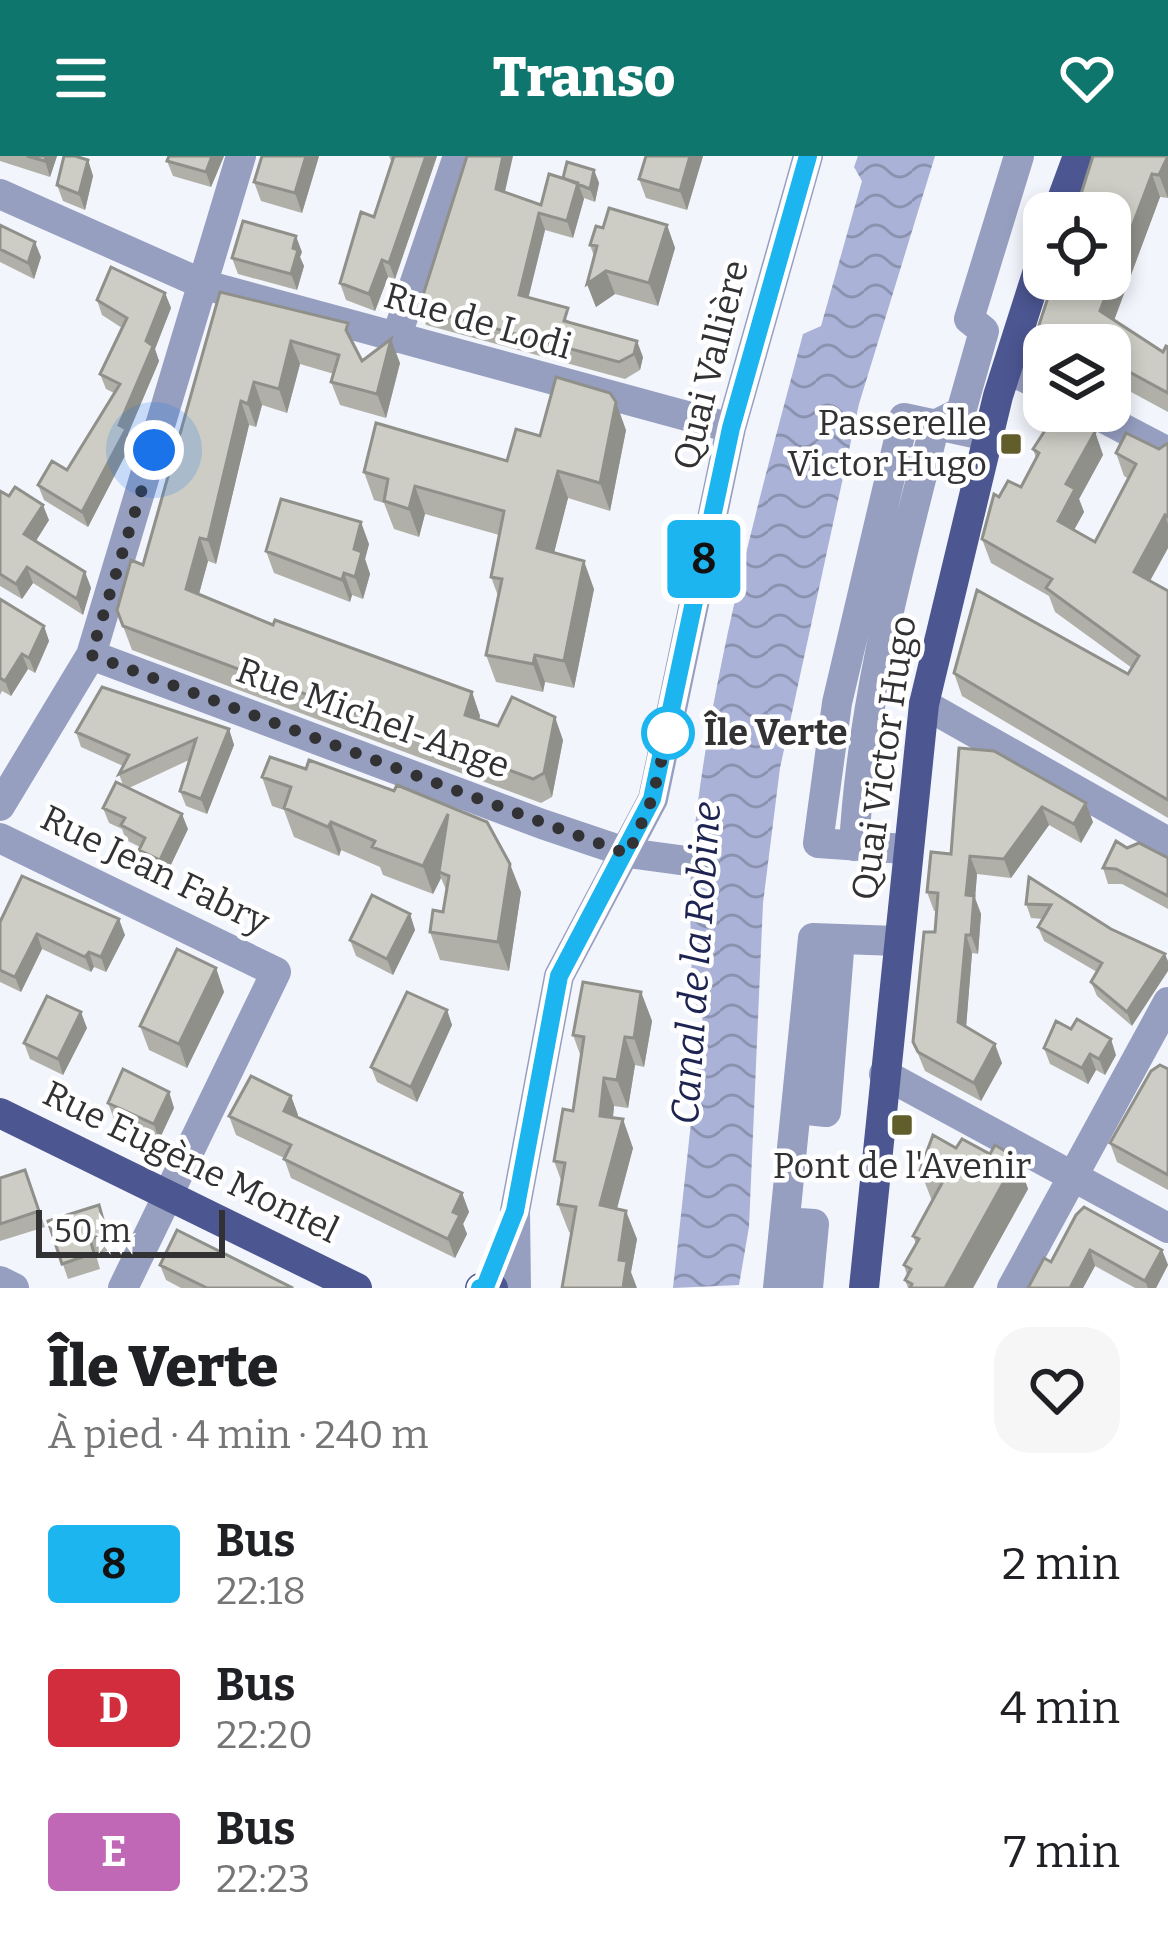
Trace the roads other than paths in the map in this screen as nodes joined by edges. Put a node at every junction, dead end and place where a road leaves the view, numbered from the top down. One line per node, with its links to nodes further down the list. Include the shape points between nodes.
1 (242, 156): 8 (street)
2 (458, 156): 10 (street)
3 (808, 156): 14 (street, Quai Vallière)
4 (1019, 156): 13 (street, via 969,319 984,331 961,412)
5 (1078, 156): 6 (main road)
6 (1065, 192)
7 (0, 194): 8 (street, Rue de Lodi)
8 (205, 285): 10 (street, Rue de Lodi); 18 (street)
9 (1029, 300): 11 (main road, Quai Victor Hugo)
10 (396, 338): 14 (street, Rue de Lodi)
11 (1007, 369): 12 (street); 16 (main road, Quai Victor Hugo)
12 (1023, 377)
13 (935, 425): 16 (street); 23 (street, via 904,418 837,703 818,843)
14 (731, 428): 24 (street, Quai Vallière, via 652,799)
15 (1130, 432): 17 (street)
16 (988, 436): 19 (main road, Quai Victor Hugo)
17 (1168, 452)
18 (91, 655): 20 (street); 24 (street, Rue Michel-Ange)
19 (924, 704): 22 (street); 23 (main road, Quai Victor Hugo)
20 (0, 806)
21 (0, 838): 31 (street, Rue Jean Fabry, via 276,972)
22 (1168, 842)
23 (905, 849): 26 (main road, Quai Victor Hugo)
24 (628, 854): 25 (street, Rue Michel-Ange); 32 (street, Quai Vallière, via 559,976)
25 (687, 861)
26 (897, 941): 28 (main road, Quai Victor Hugo); 33 (street, via 840,938 826,1112 797,1109)
27 (1168, 1002): 30 (street)
28 (884, 1074): 30 (street); 43 (main road, Quai Victor Hugo)
29 (0, 1113): 31 (main road, Rue Eugène Montel)
30 (1070, 1176): 34 (street); 44 (street)
31 (169, 1195): 36 (main road, Rue Eugène Montel); 38 (street)
32 (515, 1211): 39 (street, Quai Vallière); 40 (street, Quai Vallière)
33 (786, 1222): 41 (street); 42 (street, via 814,1224)
34 (1168, 1228)
35 (0, 1281): 37 (street)
36 (358, 1286)
37 (14, 1288)
38 (123, 1288)
39 (486, 1288)
40 (516, 1288)
41 (778, 1288)
42 (808, 1288)
43 (865, 1288)
44 (1012, 1288)

